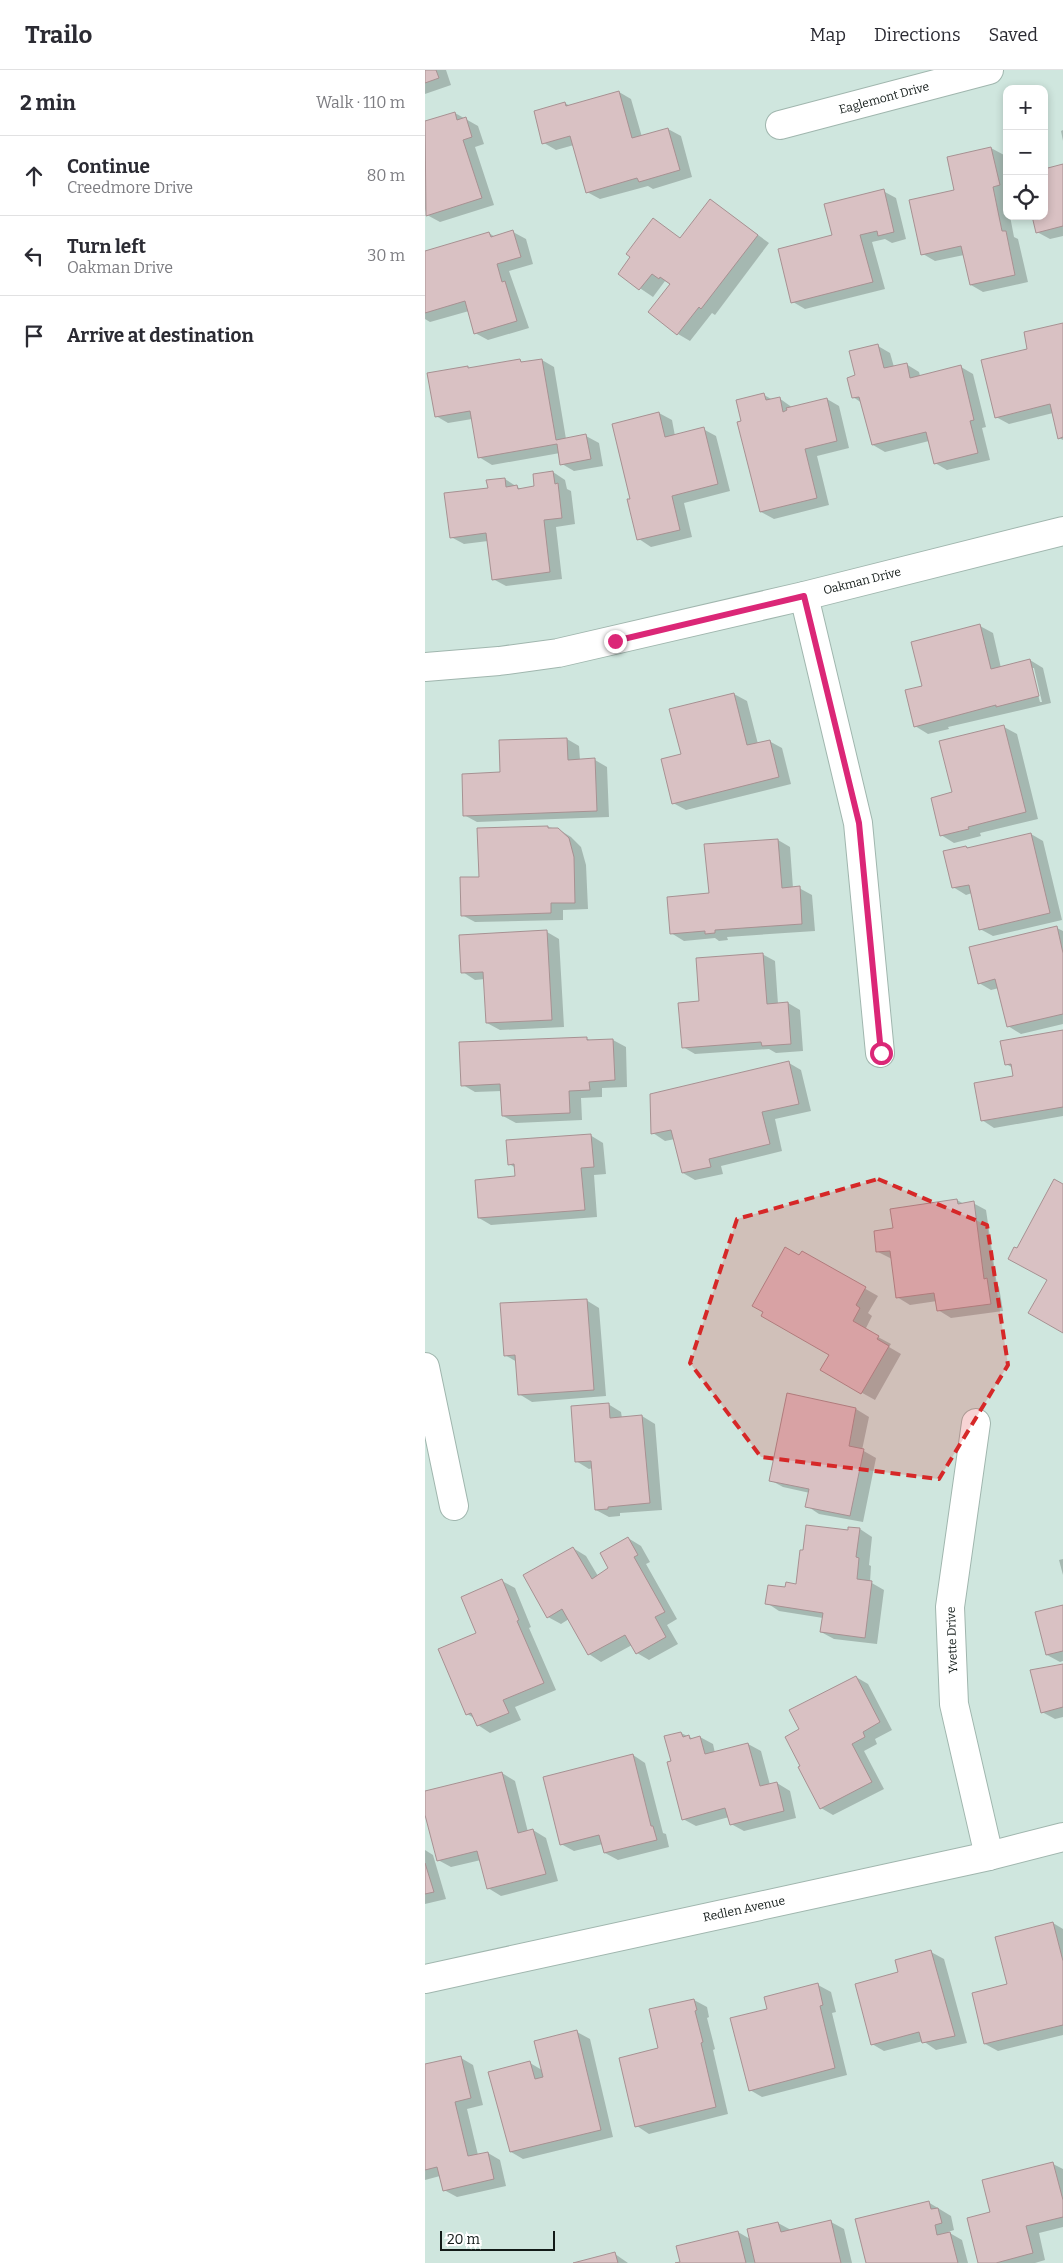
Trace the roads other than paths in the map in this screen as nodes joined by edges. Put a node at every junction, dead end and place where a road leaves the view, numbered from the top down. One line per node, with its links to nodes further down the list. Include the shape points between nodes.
1 (989, 70): 2 (street, Eaglemont Drive)
2 (780, 125)
3 (1063, 531): 4 (street, Oakman Drive)
4 (804, 596): 5 (street, Oakman Drive, via 558,653); 6 (street, via 859,823)
5 (425, 667)
6 (881, 1053)
7 (425, 1367): 9 (street)
8 (976, 1423): 11 (street, Yvette Drive, via 950,1608 954,1704)
9 (454, 1506)
10 (1063, 1837): 11 (street, Redlen Avenue)
11 (989, 1856): 12 (street, Redlen Avenue)
12 (425, 1979)

